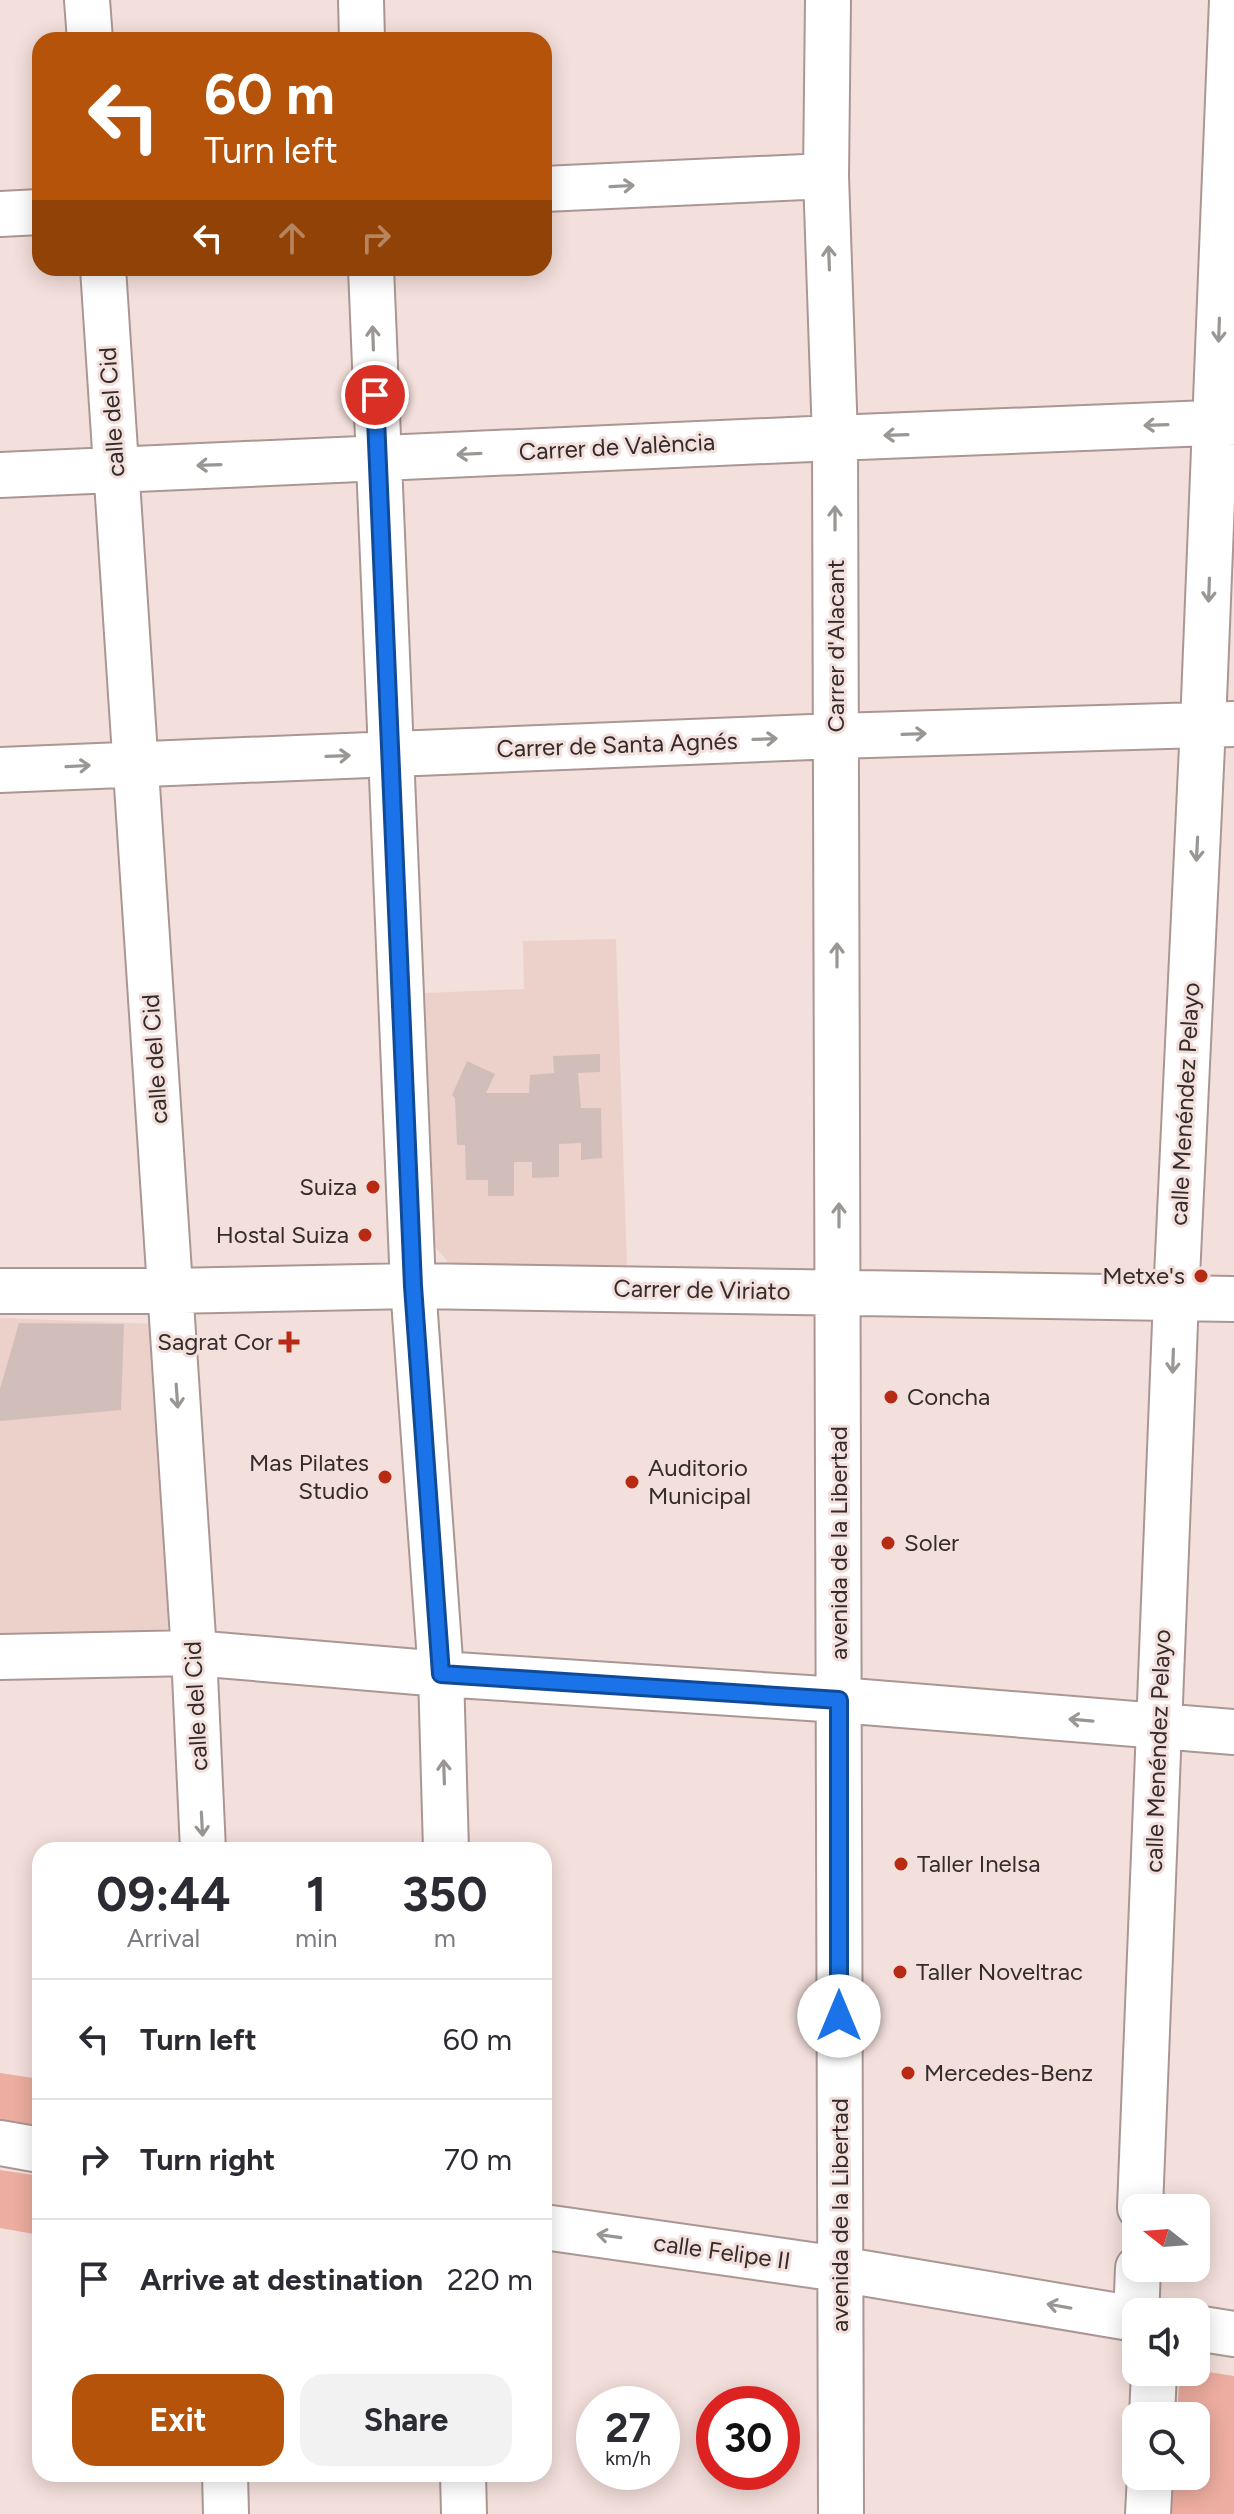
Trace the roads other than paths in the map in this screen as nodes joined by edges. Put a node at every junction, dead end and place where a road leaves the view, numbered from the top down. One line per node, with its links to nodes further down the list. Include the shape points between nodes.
1 (87, 0): 5 (street)
2 (361, 0): 6 (street)
3 (828, 0): 7 (street, Carrer d'Alacant)
4 (1232, 0): 13 (street, calle Menéndez Pelayo, one-way to 13)
5 (89, 32)
6 (362, 32)
7 (826, 176): 8 (street, one-way to 7); 14 (street, Carrer d'Alacant, one-way to 7)
8 (552, 189)
9 (32, 212): 10 (street)
10 (0, 214)
11 (104, 276): 16 (street, calle del Cid)
12 (371, 276): 15 (street, one-way to 12)
13 (1225, 423): 14 (street, Carrer de València, one-way to 14); 18 (street, calle Menéndez Pelayo, one-way to 18)
14 (835, 438): 15 (street, Carrer de València, one-way to 15); 19 (street, Carrer d'Alacant, one-way to 14)
15 (378, 458): 16 (street, Carrer de València, one-way to 16); 20 (street)
16 (116, 469): 17 (street, Carrer de València); 21 (street, calle del Cid)
17 (0, 475)
18 (1218, 725): 19 (street, Carrer de Santa Agnés, one-way to 18); 27 (street, calle Menéndez Pelayo, one-way to 27)
19 (836, 736): 20 (street, Carrer de Santa Agnés, one-way to 19); 26 (street, Carrer d'Alacant, one-way to 19)
20 (392, 754): 21 (street, Carrer de Santa Agnés, one-way to 20); 23 (street)
21 (136, 763): 22 (street, Carrer de Santa Agnés, one-way to 21); 25 (street, calle del Cid)
22 (0, 770)
23 (413, 1286): 25 (street, Carrer de Viriato); 26 (street, Carrer de Viriato); 31 (street)
24 (0, 1291): 25 (street, Carrer de Viriato)
25 (170, 1291): 29 (street, calle del Cid, one-way to 29)
26 (839, 1293): 27 (street, Carrer de Viriato); 32 (street, avenida de la Libertad)
27 (1176, 1298): 28 (street, Carrer de Viriato); 33 (street, calle Menéndez Pelayo, one-way to 33)
28 (1234, 1299)
29 (194, 1653): 30 (street); 31 (street); 35 (street, calle del Cid, one-way to 35)
30 (0, 1657)
31 (441, 1674): 32 (street); 36 (street, one-way to 31)
32 (839, 1700): 33 (street, one-way to 32); 41 (street, avenida de la Libertad)
33 (1159, 1726): 34 (street); 39 (street, calle Menéndez Pelayo)
34 (1234, 1732)
35 (203, 1842)
36 (446, 1842)
37 (0, 2143): 38 (street)
38 (32, 2149)
39 (1141, 2194)
40 (552, 2228): 41 (street, calle Felipe II, one-way to 40)
41 (839, 2269): 42 (street, calle Felipe II, one-way to 41); 50 (street, avenida de la Libertad)
42 (1122, 2317)
43 (1210, 2330): 44 (street)
44 (1234, 2334)
45 (225, 2482): 48 (street)
46 (463, 2482): 49 (street)
47 (1149, 2490): 51 (street)
48 (226, 2514)
49 (464, 2514)
50 (841, 2514)
51 (1148, 2514)

